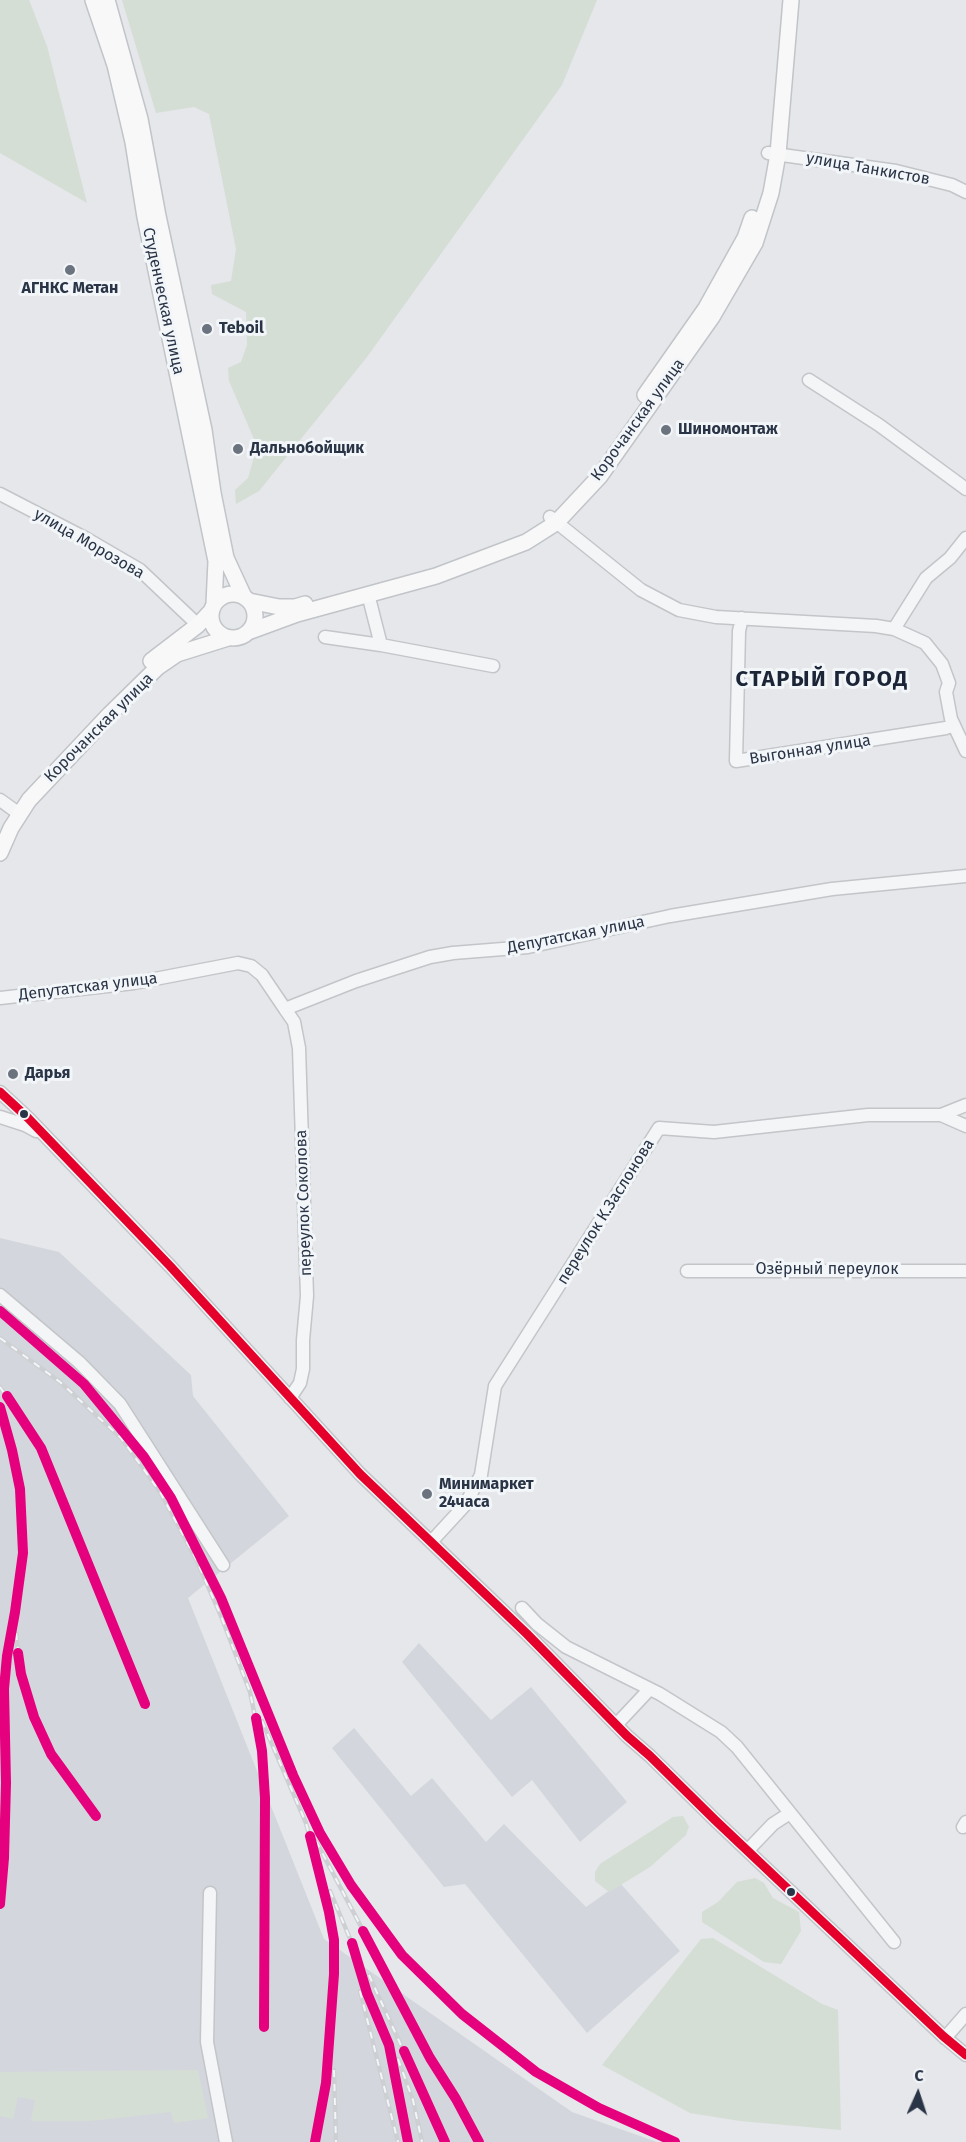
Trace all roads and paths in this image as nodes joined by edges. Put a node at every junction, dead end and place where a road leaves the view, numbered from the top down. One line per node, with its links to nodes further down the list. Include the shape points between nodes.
1 (93, 0): 14 (main road, Студенческая улица, via 115,65 133,142 216,561)
2 (107, 0): 13 (main road, Студенческая улица, via 140,119 204,430 226,558)
3 (782, 0): 5 (main road, Корочанская улица)
4 (791, 0): 5 (main road, Корочанская улица)
5 (773, 154): 6 (street, улица Танкистов, via 896,171); 10 (main road, Корочанская улица, via 771,193 755,243 712,317 600,476)
6 (966, 192)
7 (808, 380): 8 (street, via 879,424)
8 (966, 489)
9 (0, 494): 16 (street, улица Морозова, via 140,570)
10 (553, 520): 12 (main road, Корочанская улица, via 526,542 435,576); 13 (main road, Корочанская улица, via 433,568 295,607 263,605); 15 (street, via 641,590 679,610)
11 (966, 538): 17 (street, via 926,578)
12 (368, 594): 18 (main road, Корочанская улица); 21 (street)
13 (246, 599): 14 (main road, via 231,594 218,599); 18 (main road, via 253,607 255,620)
14 (212, 608): 16 (main road, Корочанская улица); 20 (main road, via 210,618 216,631)
15 (742, 618): 17 (street); 23 (street, Выгонная улица, via 736,761)
16 (198, 626): 26 (main road, Корочанская улица, via 159,654 102,708 41,772)
17 (894, 629): 23 (street, via 925,643 942,664 949,683 946,692)
18 (248, 632): 20 (main road)
19 (325, 637): 21 (street)
20 (228, 638): 28 (main road, Корочанская улица, via 177,654 158,667 29,800)
21 (381, 645): 22 (street)
22 (493, 666)
23 (954, 725): 24 (street)
24 (966, 751)
25 (0, 800): 26 (street)
26 (14, 810): 27 (main road, Корочанская улица)
27 (0, 836)
28 (0, 853)
29 (966, 876): 31 (street, Депутатская улица, via 832,889 670,916 528,947 453,952 367,977)
30 (0, 998): 31 (street, Депутатская улица, via 134,983 238,963 251,966 262,975)
31 (285, 1009): 41 (street, переулок Соколова, via 294,1022 299,1048 307,1296 303,1369)
32 (0, 1092): 37 (street)
33 (966, 1105): 34 (street, переулок К.Заслонова)
34 (941, 1115): 36 (street, переулок К.Заслонова); 42 (street, переулок К.Заслонова, via 868,1115 714,1132 659,1128 495,1386 481,1476 465,1504)
35 (0, 1117): 37 (street)
36 (966, 1126)
37 (42, 1134): 41 (street)
38 (687, 1270): 39 (street, Озёрный переулок)
39 (966, 1271)
40 (0, 1295): 43 (street, via 79,1362 120,1404)
41 (290, 1398): 42 (street, via 360,1474)
42 (431, 1542): 46 (street)
43 (224, 1565)
44 (522, 1608): 45 (street)
45 (537, 1624): 46 (street); 49 (street, via 566,1647 660,1694 721,1732)
46 (527, 1634): 48 (street)
47 (646, 1693): 48 (street)
48 (616, 1725): 50 (street)
49 (790, 1813): 50 (street, via 773,1824); 52 (street)
50 (748, 1851): 54 (street)
51 (210, 1893): 56 (street, via 207,2042)
52 (894, 1942)
53 (966, 2014): 54 (street)
54 (945, 2038): 55 (street)
55 (966, 2055)
56 (225, 2142)

